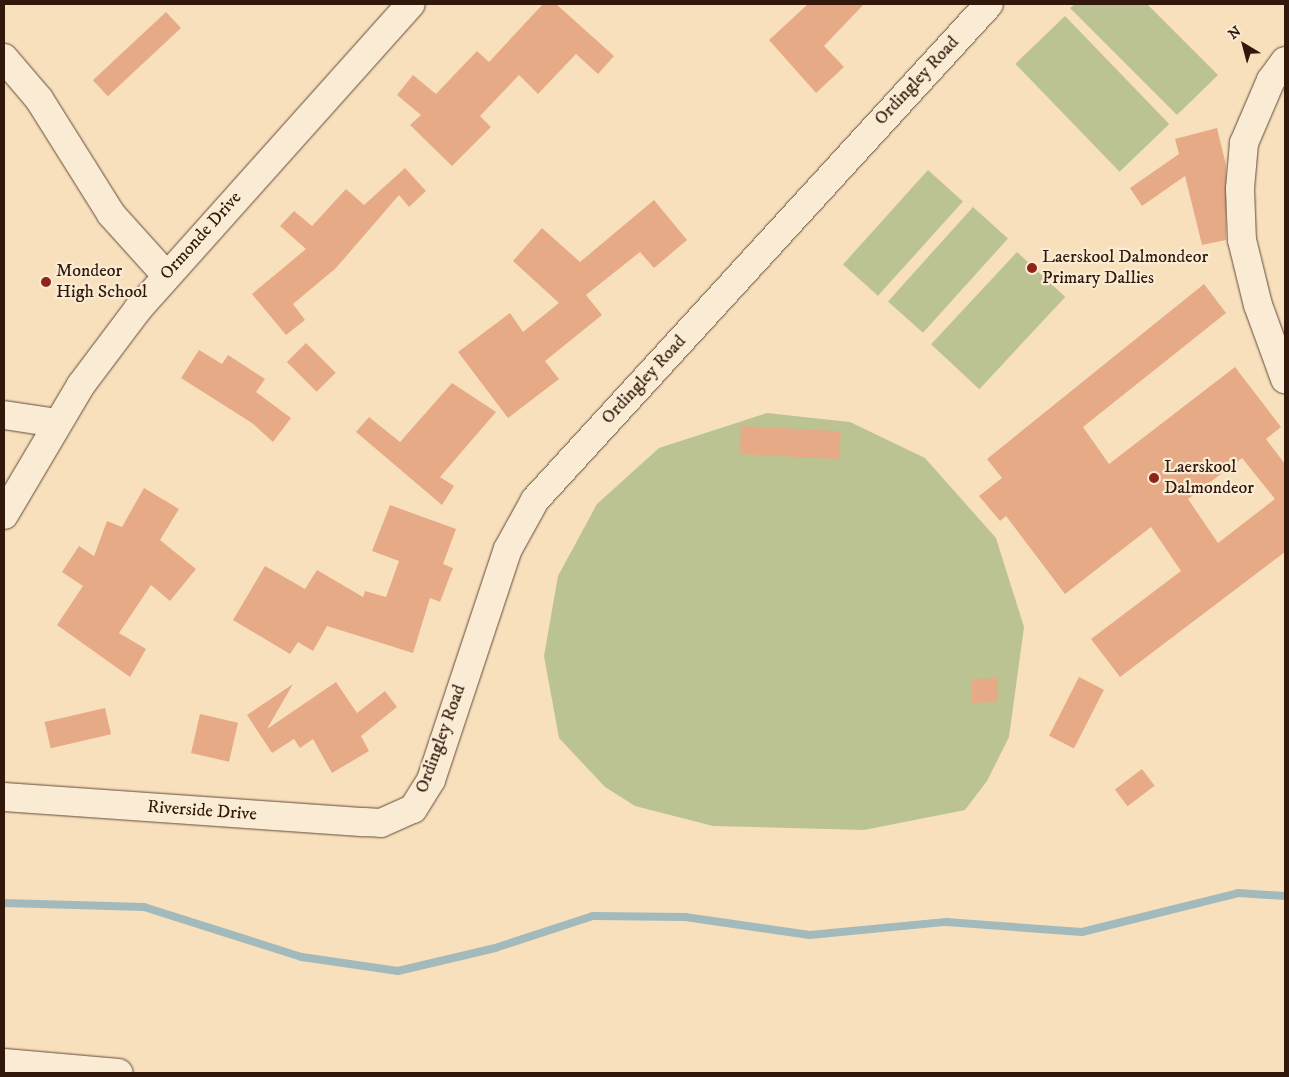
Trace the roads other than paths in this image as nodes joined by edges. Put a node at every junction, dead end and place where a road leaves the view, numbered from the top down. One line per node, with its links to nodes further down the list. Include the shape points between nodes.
1 (411, 4): 5 (street, Ormonde Drive)
2 (989, 4): 11 (street, Ordingley Road, via 535,500 517,527 498,574 431,780 413,809)
3 (4, 58): 5 (street, via 40,99 111,214)
4 (1285, 61): 6 (street, via 1271,80 1244,143 1240,190 1242,240 1258,305)
5 (166, 275): 8 (street, Ormonde Drive, via 110,345)
6 (1285, 379)
7 (4, 415): 8 (street)
8 (57, 423): 9 (street, Ormonde Drive)
9 (4, 515)
10 (4, 797): 11 (street, Riverside Drive, via 364,822)
11 (400, 817)
12 (4, 1063): 13 (street)
13 (119, 1073)

